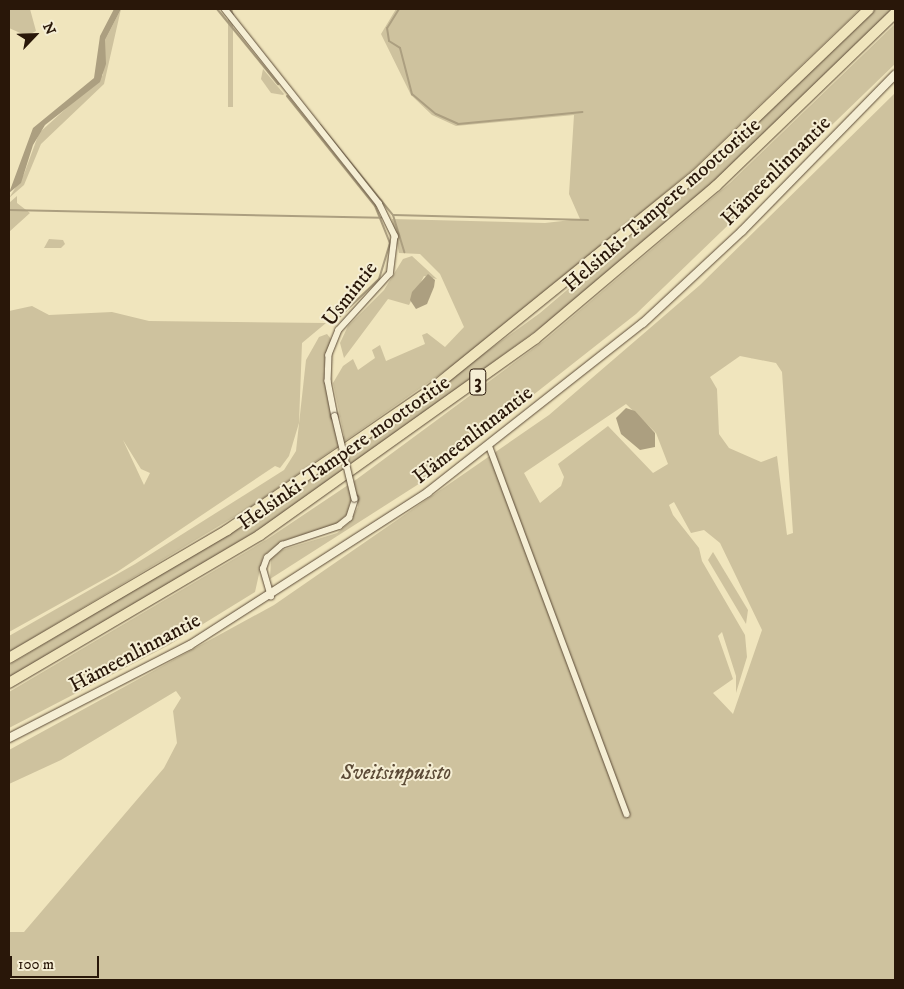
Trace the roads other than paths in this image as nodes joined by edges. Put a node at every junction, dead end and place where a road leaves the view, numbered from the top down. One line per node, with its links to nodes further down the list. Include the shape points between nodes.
1 (225, 9): 6 (street, Usmintie, bridge, via 379,203 395,236 390,274 345,323 329,355 328,381 355,499 348,518 339,526 282,545 267,558 263,569)
2 (869, 9): 7 (highway, Helsinki-Tampere moottoritie / 3, via 695,176 464,365 235,525)
3 (895, 13): 8 (highway, Helsinki-Tampere moottoritie / 3, via 716,186 528,344 260,535)
4 (895, 75): 5 (main road, Hämeenlinnantie, via 742,231 643,323)
5 (489, 445): 6 (main road, Hämeenlinnantie, via 428,492); 10 (street)
6 (271, 597): 9 (main road, Hämeenlinnantie, via 129,678)
7 (9, 658)
8 (9, 683)
9 (9, 738)
10 (627, 814)

